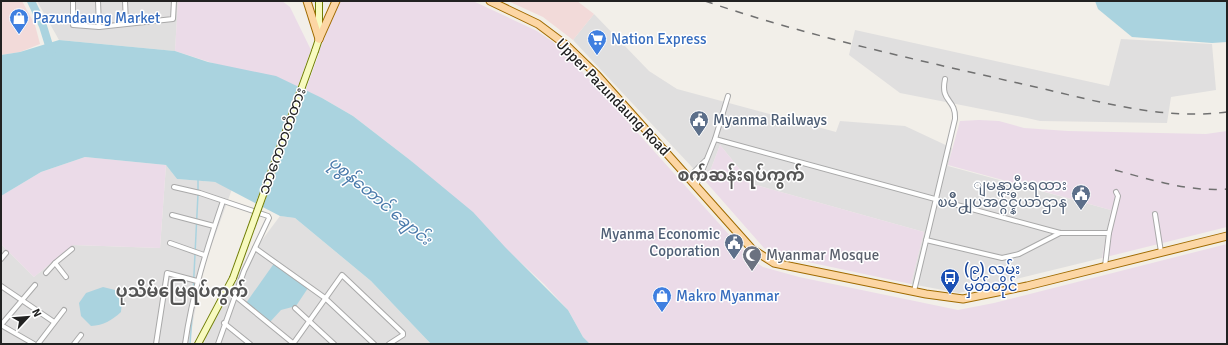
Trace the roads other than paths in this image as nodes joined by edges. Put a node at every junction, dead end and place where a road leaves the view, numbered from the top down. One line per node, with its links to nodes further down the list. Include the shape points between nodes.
1 (73, 1): 10 (street, via 73,25)
2 (98, 1): 10 (street)
3 (125, 1): 9 (street)
4 (174, 1): 9 (street, via 173,19)
5 (307, 1): 11 (main road)
6 (319, 1): 11 (main road, သာကေတတံတား)
7 (336, 1): 11 (main road)
8 (490, 1): 16 (main road, Upper Pazundaung Road, via 538,24 566,45)
9 (126, 23): 10 (street)
10 (99, 27)
11 (319, 39): 60 (main road, သာကေတတံတား, bridge, via 233,278)
12 (945, 79): 20 (street, via 944,94 954,107 955,119)
13 (728, 96): 14 (street)
14 (715, 139): 15 (street); 20 (street)
15 (707, 159): 16 (street); 17 (street)
16 (689, 177): 17 (main road, Upper Pazundaung Road)
17 (696, 186): 43 (main road, Upper Pazundaung Road, via 752,249 774,263)
18 (174, 187): 21 (street)
19 (1116, 192): 26 (street, via 1118,196)
20 (936, 198): 25 (street); 28 (street)
21 (223, 201): 24 (street); 30 (street, via 269,217)
22 (1155, 214): 32 (street)
23 (172, 215): 24 (street)
24 (214, 226): 34 (street)
25 (1060, 233): 26 (street); 28 (street, via 1019,254 1002,258)
26 (1110, 233): 37 (street)
27 (1227, 236): 32 (main road)
28 (926, 240): 43 (street)
29 (170, 243): 34 (street)
30 (255, 248): 44 (street); 45 (street)
31 (72, 249): 36 (street)
32 (1161, 252): 37 (main road)
33 (6, 253): 35 (street)
34 (204, 255): 40 (street)
35 (1, 259)
36 (55, 263): 38 (street); 39 (street)
37 (1105, 266): 43 (main road, Upper Pazundaung Road, via 980,297 963,299)
38 (46, 273)
39 (66, 277)
40 (197, 281): 58 (street, via 167,273); 59 (street)
41 (35, 285): 46 (street)
42 (1, 286): 46 (street)
43 (914, 291)
44 (234, 295): 51 (street); 63 (street)
45 (325, 298): 49 (street); 54 (street, via 342,275 404,334); 65 (street)
46 (22, 300): 50 (street); 52 (street)
47 (295, 308): 49 (street)
48 (64, 310): 50 (street)
49 (309, 320): 63 (street); 64 (street)
50 (54, 322): 56 (street)
51 (224, 323): 61 (street); 62 (street)
52 (1, 325): 55 (street)
53 (81, 335): 57 (street)
54 (397, 342): 66 (street)
55 (34, 344)
56 (38, 344)
57 (74, 344)
58 (156, 344)
59 (185, 344)
60 (198, 344)
61 (218, 344)
62 (250, 344)
63 (293, 344)
64 (334, 344)
65 (374, 344)
66 (389, 344)

